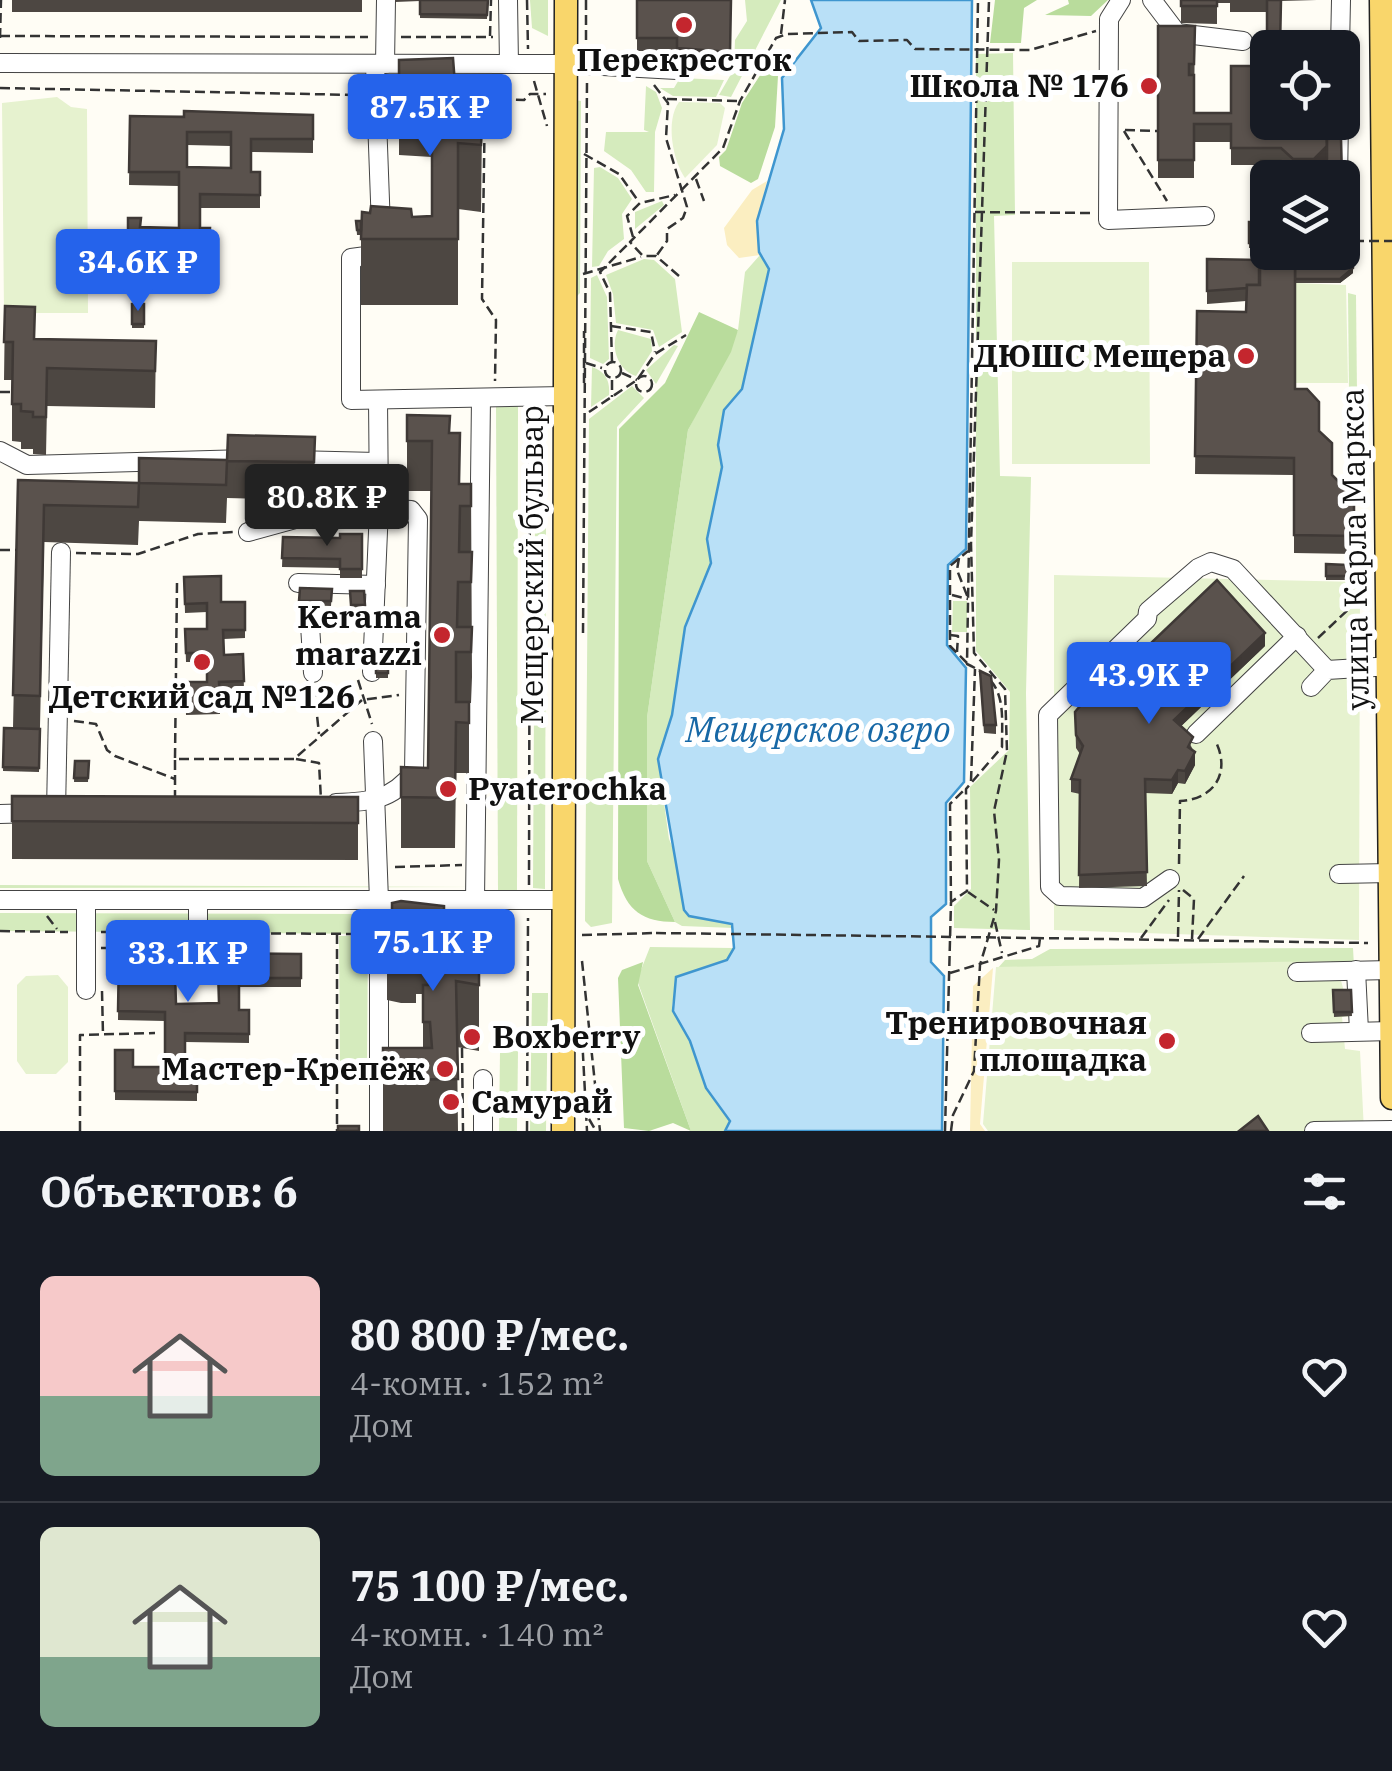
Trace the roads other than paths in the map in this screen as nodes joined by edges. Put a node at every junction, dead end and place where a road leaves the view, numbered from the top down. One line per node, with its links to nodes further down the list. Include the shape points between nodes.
1 (386, 0): 11 (street)
2 (508, 0): 12 (street, via 499,37)
3 (566, 0): 13 (main road, Мещерский бульвар)
4 (1121, 0): 16 (street, via 1109,28 1108,220)
5 (1152, 0): 9 (street, via 1176,33)
6 (1341, 0): 8 (street)
7 (1382, 0): 15 (main road, улица Карла Маркса)
8 (1341, 30)
9 (1244, 41)
10 (0, 63): 11 (street)
11 (380, 64): 12 (street); 21 (street, via 381,258 352,258 351,400)
12 (519, 64): 13 (street)
13 (576, 65): 14 (street); 19 (main road, Мещерский бульвар)
14 (677, 70)
15 (1388, 196): 17 (main road, улица Карла Маркса)
16 (1205, 216)
17 (1388, 286): 18 (main road, улица Карла Маркса)
18 (1388, 330): 24 (main road, улица Карла Маркса)
19 (548, 396): 20 (street); 51 (main road, Мещерский бульвар)
20 (488, 398): 21 (street); 52 (street)
21 (378, 400): 23 (street)
22 (0, 450): 23 (street, via 27,466)
23 (377, 462): 25 (street)
24 (1389, 485): 32 (main road, улица Карла Маркса)
25 (379, 502): 26 (street); 29 (street); 39 (street, via 417,512 414,772)
26 (248, 532)
27 (61, 552): 41 (street)
28 (298, 583): 29 (street)
29 (376, 586): 30 (street)
30 (375, 616): 34 (street); 35 (street, via 314,620)
31 (1297, 636): 33 (street); 37 (street); 46 (street, via 1233,568 1212,562 1148,611 1048,715 1050,887 1060,896 1143,898)
32 (1390, 666): 33 (street); 44 (main road, улица Карла Маркса)
33 (1327, 670): 36 (street)
34 (372, 672)
35 (313, 673)
36 (1312, 686)
37 (1205, 735)
38 (373, 741): 39 (street)
39 (376, 802): 40 (street); 50 (street)
40 (321, 803)
41 (56, 812): 42 (street); 43 (street)
42 (76, 812)
43 (0, 814)
44 (1390, 873): 45 (street); 53 (main road, улица Карла Маркса)
45 (1340, 874)
46 (1176, 878)
47 (0, 900): 48 (street)
48 (86, 900): 49 (street); 58 (street)
49 (198, 900): 50 (street); 54 (street)
50 (379, 900): 52 (street); 66 (street)
51 (562, 900): 52 (street); 68 (main road, Мещерский бульвар)
52 (474, 901)
53 (1391, 931): 56 (main road, улица Карла Маркса)
54 (198, 933)
55 (1356, 970): 56 (street); 57 (street); 60 (street)
56 (1390, 970): 59 (main road, улица Карла Маркса)
57 (1297, 972)
58 (86, 990)
59 (1392, 1030): 60 (street); 63 (main road, улица Карла Маркса)
60 (1359, 1031): 61 (street)
61 (1311, 1033)
62 (483, 1079): 67 (street)
63 (1392, 1098)
64 (1314, 1130): 65 (street)
65 (1392, 1130)
66 (379, 1131)
67 (483, 1131)
68 (563, 1131)

